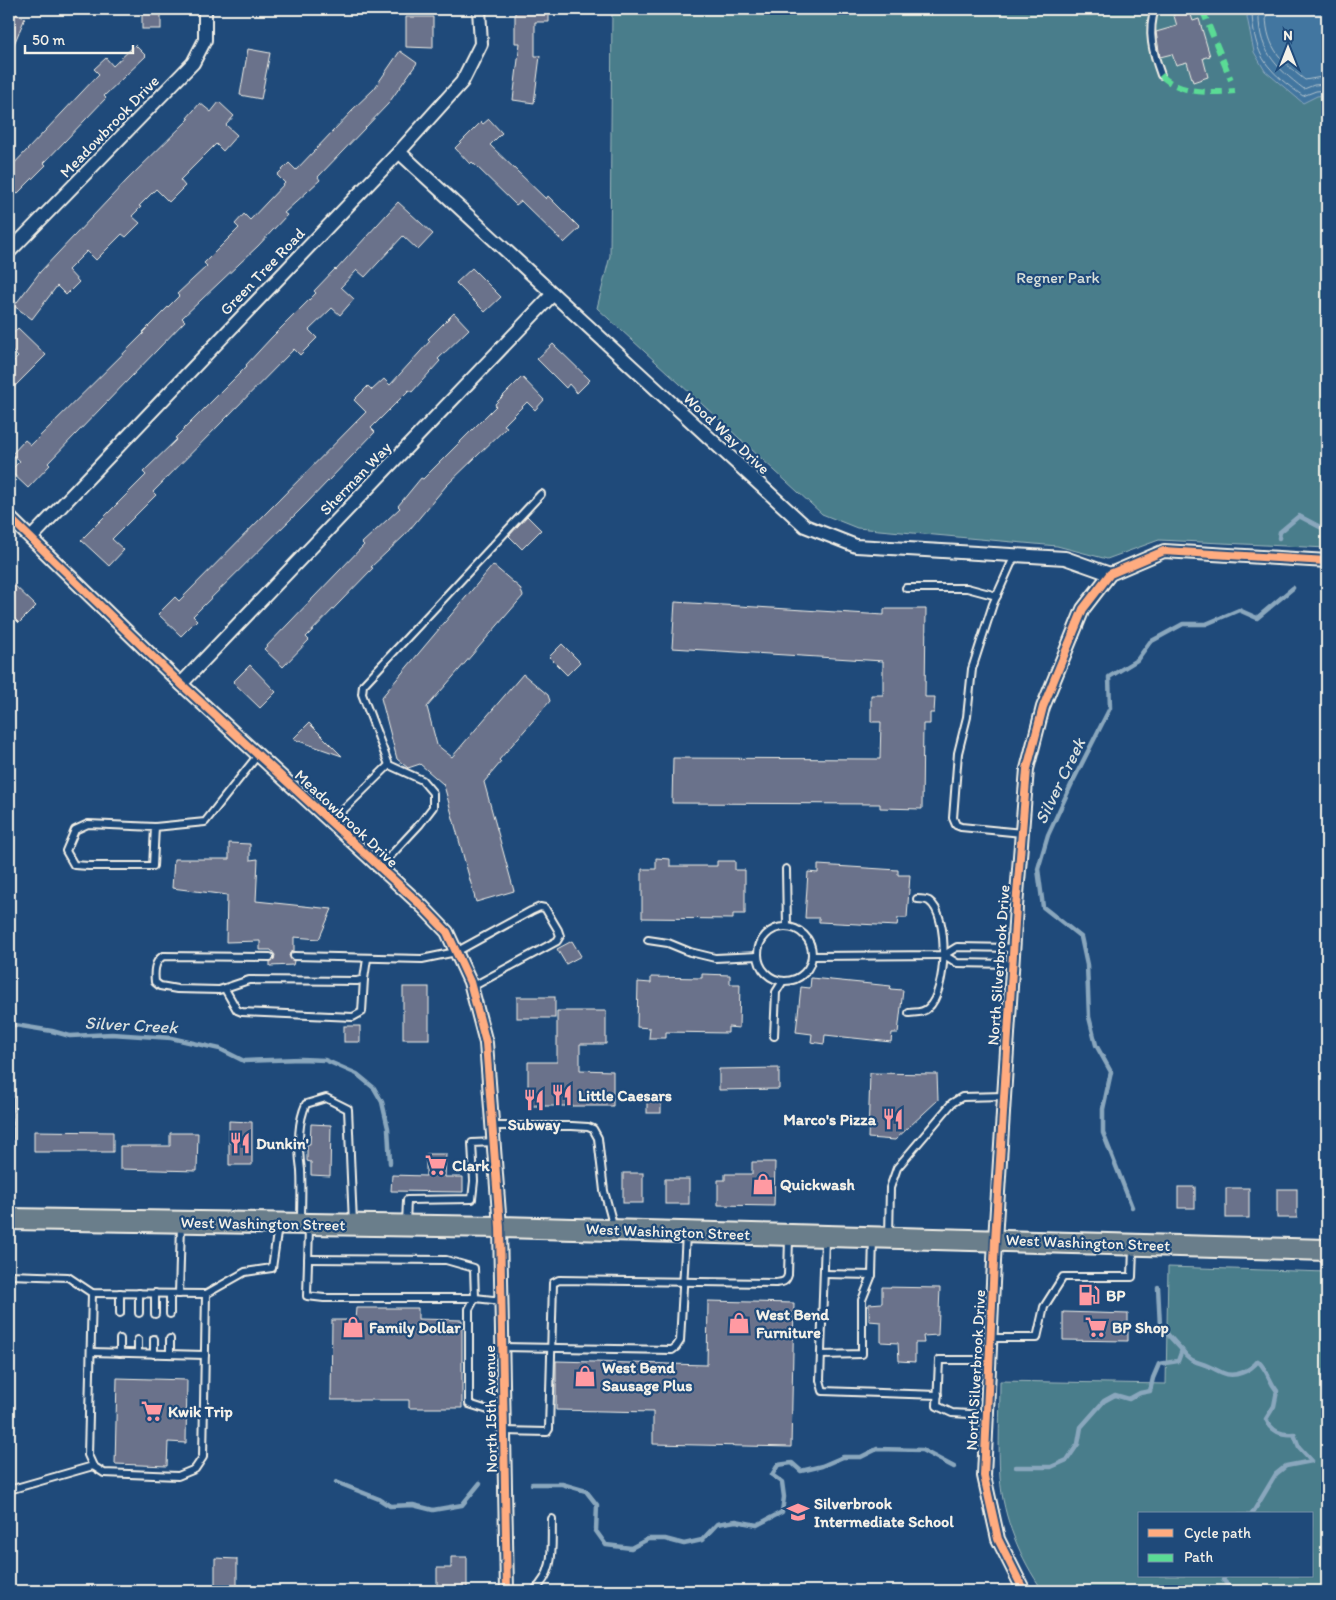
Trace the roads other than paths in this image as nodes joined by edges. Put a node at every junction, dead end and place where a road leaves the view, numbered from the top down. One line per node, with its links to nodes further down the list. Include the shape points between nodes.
1 (205, 9): 6 (street, Meadowbrook Drive, via 205,40 193,64)
2 (480, 9): 5 (street, Green Tree Road, via 481,44 462,82)
3 (1155, 9): 4 (lane, via 1150,34)
4 (1161, 75)
5 (399, 152): 7 (street, Wood Way Drive); 10 (street, Green Tree Road)
6 (9, 252)
7 (553, 294): 11 (street, Wood Way Drive, via 805,526 856,546); 16 (street, Sherman Way)
8 (541, 494): 18 (lane, via 363,685 362,694)
9 (9, 517): 10 (street, Meadowbrook Drive)
10 (31, 538): 16 (street, Meadowbrook Drive)
11 (1015, 555): 13 (street, Wood Way Drive, via 1065,558); 15 (lane)
12 (1327, 561): 13 (street, North Silverbrook Drive, via 1164,551)
13 (1110, 574): 21 (street, North Silverbrook Drive, via 1083,609 1043,706 1027,769)
14 (906, 588): 15 (lane, via 967,588)
15 (997, 596): 21 (lane, via 972,669 967,718 958,753 953,818 961,827)
16 (181, 684): 17 (street, Meadowbrook Drive)
17 (258, 755): 19 (street, Meadowbrook Drive); 20 (lane, via 205,822)
18 (389, 765): 19 (lane); 22 (lane, via 422,780 433,793 433,807)
19 (330, 822): 22 (street, Meadowbrook Drive)
20 (155, 827): 20 (lane, via 153,866 74,864 66,851 74,830 88,824)
21 (1022, 833): 27 (street, North Silverbrook Drive)
22 (380, 867): 28 (street, Meadowbrook Drive, via 447,932)
23 (786, 869): 25 (lane)
24 (917, 899): 29 (lane, via 929,901 934,906 943,937)
25 (787, 927): 31 (lane, via 770,932 763,939); 32 (lane, via 806,937)
26 (648, 940): 31 (lane, via 715,958)
27 (1013, 948): 29 (lane, via 957,947); 35 (street, North Silverbrook Drive)
28 (456, 952): 34 (lane, via 422,959); 38 (street, Meadowbrook Drive); 38 (lane, via 540,907 545,908 558,930 560,936 557,941)
29 (944, 955): 32 (lane); 35 (lane, via 957,963); 40 (lane, via 942,980 934,1000 921,1012)
30 (294, 956): 34 (lane)
31 (758, 956): 37 (lane, via 766,973)
32 (812, 956): 37 (lane, via 806,971 799,977)
33 (270, 957): 39 (lane, via 170,955 156,962 155,982 160,986)
34 (367, 959): 36 (lane)
35 (1012, 964): 43 (street, North Silverbrook Drive)
36 (364, 979): 39 (lane, via 249,980); 39 (lane, via 362,1012 353,1017 242,1012 237,1010)
37 (783, 981): 41 (lane, via 776,992)
38 (472, 987): 44 (street, Meadowbrook Drive, via 486,1042)
39 (225, 988)
40 (909, 1013)
41 (774, 1036)
42 (9, 1080): 46 (lane)
43 (1004, 1096): 58 (lane, via 962,1097 952,1102 896,1168); 59 (street, North Silverbrook Drive)
44 (492, 1126): 45 (street, Meadowbrook Drive); 54 (lane, via 593,1129 598,1138 604,1191)
45 (494, 1142): 52 (lane, via 472,1143 472,1199 406,1200); 53 (street, Meadowbrook Drive)
46 (9, 1152)
47 (9, 1219): 48 (main road, West Washington Street)
48 (181, 1222): 49 (main road, West Washington Street); 72 (lane)
49 (278, 1223): 50 (main road, West Washington Street); 73 (lane, via 272,1268 245,1272)
50 (305, 1224): 51 (main road, West Washington Street); 51 (lane, via 298,1160 301,1115 306,1104 326,1098 348,1109); 62 (lane)
51 (353, 1224): 52 (main road, West Washington Street)
52 (406, 1225): 53 (main road, West Washington Street)
53 (500, 1226): 54 (main road, West Washington Street); 75 (street, North 15th Avenue)
54 (614, 1230): 55 (main road, West Washington Street)
55 (686, 1232): 56 (main road, West Washington Street); 66 (lane)
56 (789, 1234): 57 (main road, West Washington Street); 66 (lane, via 788,1275 784,1282)
57 (825, 1235): 58 (main road, West Washington Street); 63 (lane)
58 (881, 1237): 59 (main road, West Washington Street); 65 (lane)
59 (994, 1240): 60 (main road, West Washington Street); 80 (street, North Silverbrook Drive)
60 (1134, 1244): 61 (main road, West Washington Street); 80 (lane, via 1132,1277 1062,1277 1044,1307 1037,1338)
61 (1327, 1250)
62 (308, 1259): 74 (lane, via 446,1260 474,1268); 74 (lane, via 307,1296)
63 (824, 1274): 65 (lane); 93 (lane)
64 (9, 1275): 67 (lane, via 68,1277)
65 (872, 1275): 93 (lane, via 862,1300 862,1354)
66 (683, 1282): 86 (lane, via 680,1342 672,1350); 86 (lane, via 559,1280 553,1283 552,1290)
67 (92, 1293): 68 (lane); 87 (lane)
68 (120, 1293): 69 (lane); 76 (lane)
69 (139, 1293): 70 (lane); 77 (lane)
70 (155, 1293): 71 (lane); 78 (lane)
71 (170, 1294): 72 (lane); 79 (lane)
72 (179, 1294): 73 (lane)
73 (206, 1294): 92 (lane)
74 (475, 1298): 75 (lane); 96 (lane, via 469,1309 469,1404)
75 (502, 1301): 85 (street, North 15th Avenue)
76 (120, 1313)
77 (139, 1313)
78 (155, 1314)
79 (170, 1314)
80 (990, 1338): 94 (street, North Silverbrook Drive)
81 (120, 1339): 88 (lane)
82 (154, 1339): 90 (lane)
83 (170, 1339): 91 (lane)
84 (138, 1340): 89 (lane)
85 (502, 1347): 86 (lane); 96 (street, North 15th Avenue)
86 (551, 1347): 98 (lane, via 549,1429 546,1432)
87 (90, 1352): 88 (lane); 99 (lane, via 88,1455)
88 (120, 1353): 89 (lane)
89 (138, 1353): 90 (lane)
90 (154, 1354): 91 (lane)
91 (170, 1354): 92 (lane)
92 (205, 1354): 99 (lane, via 203,1457 195,1469 169,1476 104,1473)
93 (821, 1354): 95 (lane, via 820,1380 824,1391)
94 (989, 1360): 95 (lane, via 939,1360); 97 (street, North Silverbrook Drive)
95 (938, 1395): 97 (lane, via 937,1406 952,1413)
96 (504, 1415): 98 (street, North 15th Avenue)
97 (986, 1415): 104 (street, North Silverbrook Drive, via 984,1476 998,1539)
98 (504, 1431): 102 (street, North 15th Avenue)
99 (94, 1466): 100 (lane)
100 (9, 1490)
101 (552, 1519): 103 (lane, via 551,1566)
102 (507, 1591)
103 (534, 1591)
104 (1024, 1591)

